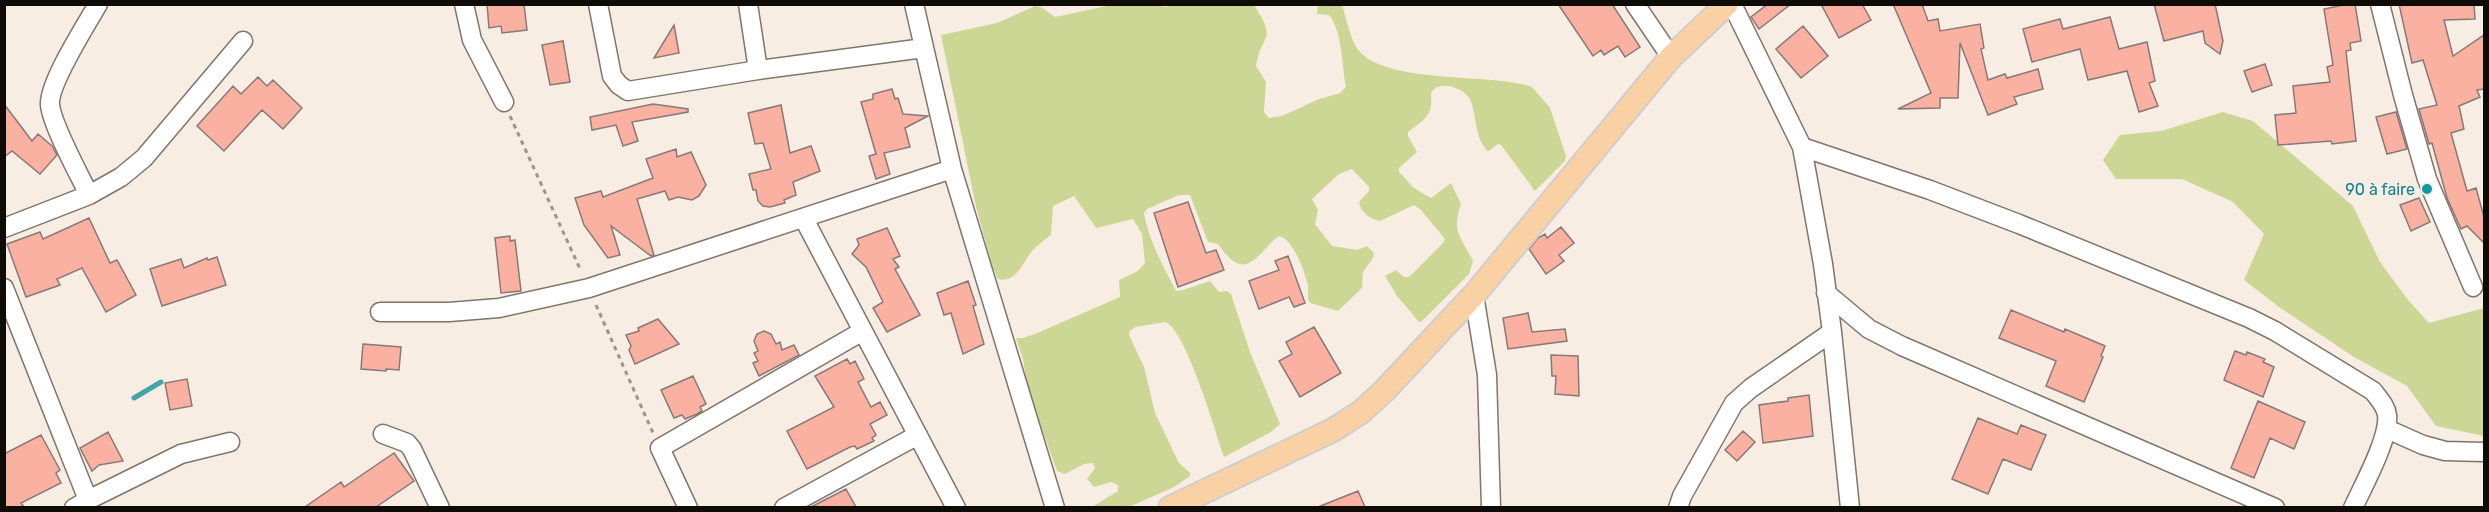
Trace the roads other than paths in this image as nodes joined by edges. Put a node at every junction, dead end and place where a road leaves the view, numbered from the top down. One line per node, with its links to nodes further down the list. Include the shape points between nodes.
1 (98, 4): 17 (street, via 50,94 53,117)
2 (464, 4): 14 (street, via 472,40)
3 (598, 4): 13 (street, via 612,76 628,91)
4 (748, 4): 13 (street)
5 (914, 4): 11 (street)
6 (1635, 4): 12 (street)
7 (1727, 4): 12 (main road)
8 (1732, 4): 15 (street)
9 (2380, 4): 20 (street, via 2427,179)
10 (243, 41): 17 (street, via 144,158)
11 (924, 48): 13 (street); 16 (street)
12 (1671, 57): 23 (main road)
13 (758, 70)
14 (504, 102)
15 (1802, 147): 22 (street); 27 (street, via 2019,224 2249,318 2373,391 2387,413)
16 (952, 169): 18 (street); 37 (street)
17 (89, 195): 19 (street)
18 (804, 219): 24 (street, via 589,288 499,308); 25 (street)
19 (4, 228)
20 (2473, 287)
21 (4, 288): 32 (street)
22 (1826, 293): 26 (street); 42 (street, via 1869,329 1902,346)
23 (1474, 295): 38 (main road, via 1361,412 1333,430); 39 (street, via 1487,375)
24 (380, 312)
25 (863, 331): 29 (street); 34 (street, via 660,448)
26 (1832, 332): 40 (street, via 1734,403); 41 (street)
27 (2387, 429): 31 (street, via 2445,451); 43 (street)
28 (383, 434): 33 (street, via 412,449)
29 (918, 435): 35 (street); 36 (street)
30 (230, 442): 32 (street, via 181,454)
31 (2484, 452)
32 (81, 504)
33 (440, 507)
34 (688, 507)
35 (783, 507)
36 (956, 507)
37 (1054, 507)
38 (1170, 507)
39 (1491, 507)
40 (1678, 507)
41 (1850, 507)
42 (2275, 507)
43 (2353, 507)

